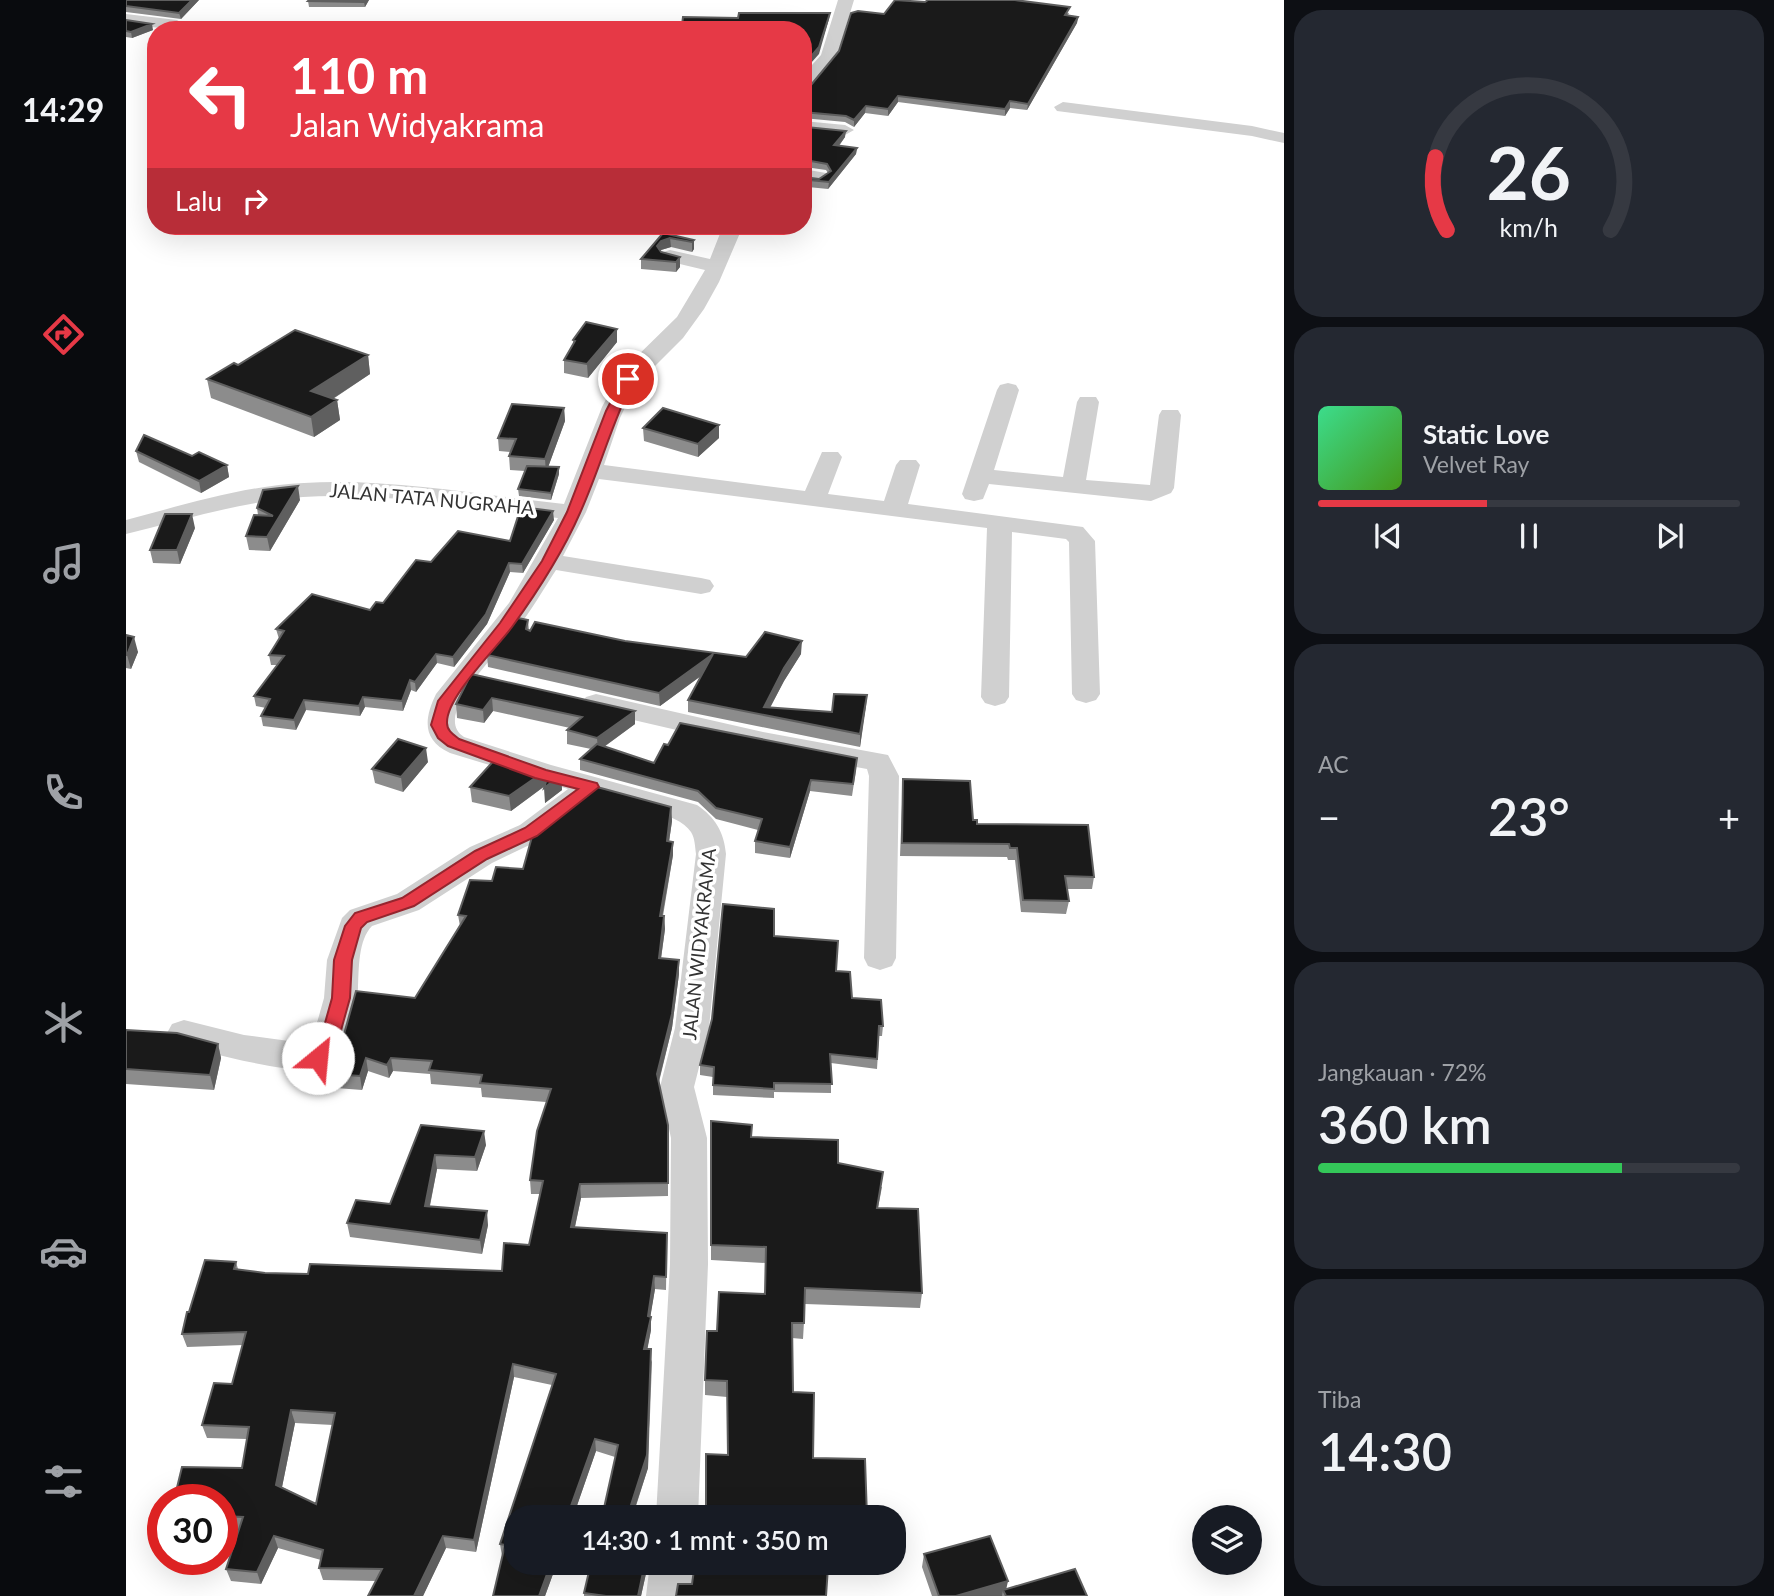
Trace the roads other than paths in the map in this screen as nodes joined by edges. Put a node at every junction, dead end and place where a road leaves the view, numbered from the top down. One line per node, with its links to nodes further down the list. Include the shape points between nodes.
1 (846, 0): 4 (street, via 829,55)
2 (126, 19): 3 (street)
3 (147, 21)
4 (812, 66)
5 (1063, 107): 8 (street)
6 (812, 128): 7 (street)
7 (845, 130)
8 (1284, 138)
9 (729, 235): 11 (street, JALAN WIDYAKRAMA)
10 (670, 256): 11 (street)
11 (715, 266): 17 (street, JALAN WIDYAKRAMA, via 682,324 628,379)
12 (1008, 390): 18 (street)
13 (1088, 402): 19 (street)
14 (1170, 415): 19 (street, via 1158,491)
15 (830, 457): 20 (street)
16 (908, 465): 21 (street)
17 (591, 471): 20 (street); 22 (street, JALAN WIDYAKRAMA)
18 (980, 476): 19 (street); 23 (street)
19 (1073, 485)
20 (814, 499): 21 (street)
21 (894, 509): 23 (street)
22 (574, 512): 25 (street, JALAN TATA NUGRAHA, via 324,489 241,498); 26 (street, JALAN WIDYAKRAMA)
23 (967, 518): 24 (street)
24 (1000, 522): 28 (street, via 1064,530 1082,541); 29 (street)
25 (126, 527)
26 (549, 561): 27 (street); 31 (street, JALAN WIDYAKRAMA, via 479,677 443,705 439,725 454,743)
27 (701, 586)
28 (1086, 694)
29 (995, 697)
30 (572, 698): 32 (street, via 878,762 884,776)
31 (591, 787): 33 (street, via 531,832 481,855 408,902 361,918 353,926 343,960 341,998 330,1040 318,1058 244,1048); 34 (street, JALAN WIDYAKRAMA, via 686,812 710,835 712,854 692,1028 677,1087 689,1138 689,1264)
32 (880, 958)
33 (184, 1033)
34 (678, 1505)
35 (671, 1575): 36 (street)
36 (668, 1596)

